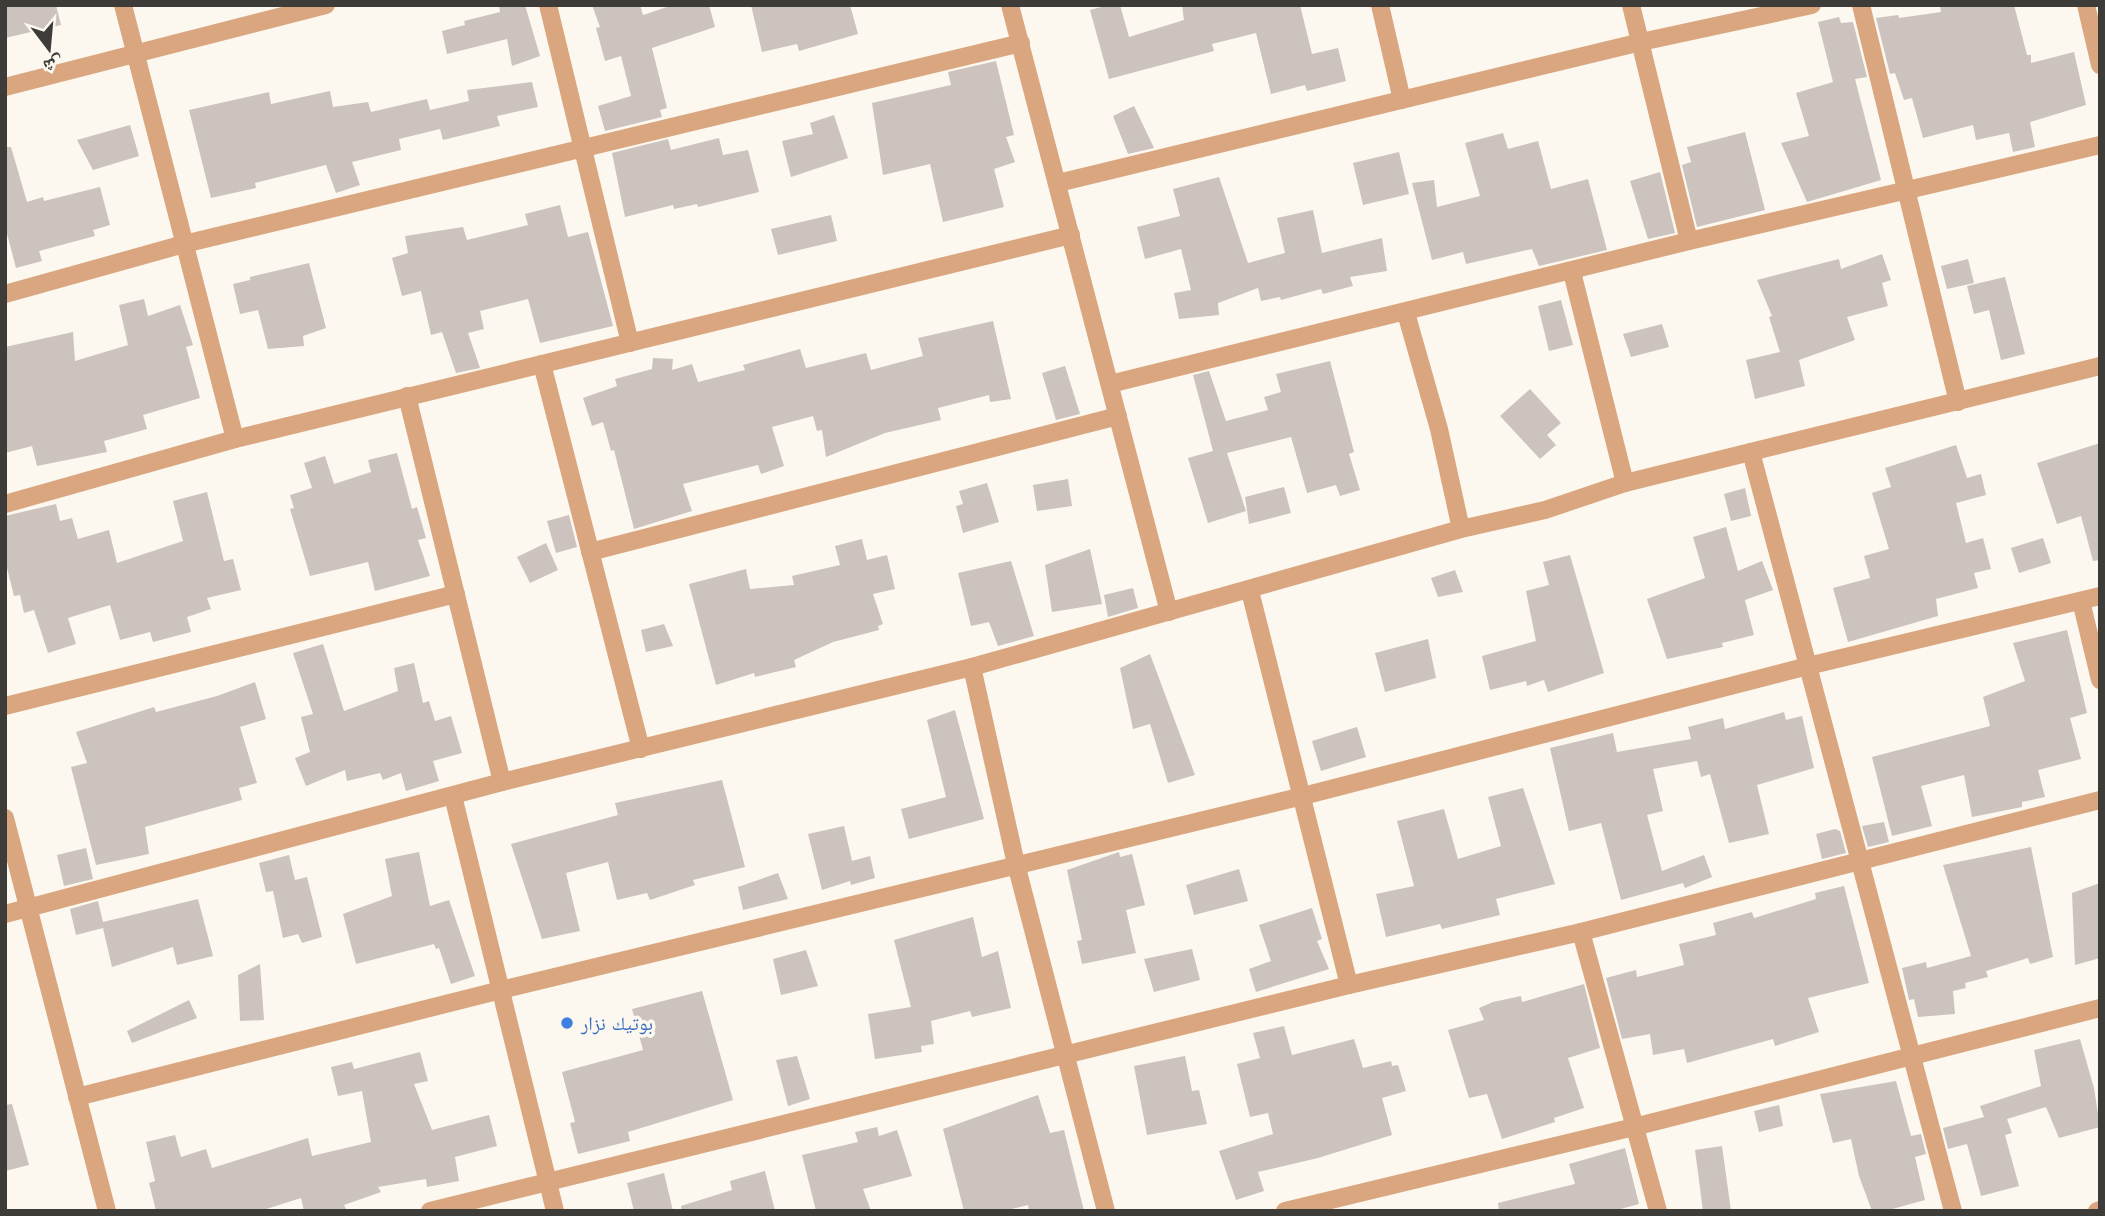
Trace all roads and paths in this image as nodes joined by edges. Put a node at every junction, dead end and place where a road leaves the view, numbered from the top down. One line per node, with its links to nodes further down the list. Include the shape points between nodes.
1 (122, 5): 12 (street)
2 (326, 5): 12 (street)
3 (548, 5): 17 (street)
4 (1010, 5): 11 (street)
5 (1380, 5): 15 (street)
6 (1631, 5): 10 (street)
7 (1812, 5): 10 (street)
8 (1861, 5): 19 (street)
9 (2086, 5): 13 (street)
10 (1641, 42): 15 (street); 21 (street)
11 (1021, 43): 17 (street); 18 (street)
12 (134, 52): 14 (street); 22 (street)
13 (2100, 65)
14 (5, 87)
15 (1402, 100): 18 (street)
16 (2100, 145): 19 (street)
17 (582, 150): 22 (street); 26 (street)
18 (1058, 183): 20 (street)
19 (1907, 190): 21 (street); 31 (street)
20 (1071, 235): 26 (street); 29 (street)
21 (1689, 241): 23 (street)
22 (184, 244): 24 (street); 33 (street)
23 (1572, 272): 25 (street); 35 (street)
24 (5, 295)
25 (1406, 313): 29 (street); 37 (street)
26 (630, 343): 27 (street)
27 (542, 364): 30 (street); 38 (street)
28 (2100, 366): 31 (street)
29 (1110, 384): 32 (street)
30 (407, 396): 33 (street); 40 (street)
31 (1958, 402): 34 (street)
32 (1118, 416): 38 (street); 43 (street)
33 (235, 439): 36 (street)
34 (1751, 452): 35 (street); 44 (street)
35 (1625, 483): 37 (street, via 1545,510)
36 (5, 504)
37 (1461, 530): 39 (street)
38 (590, 552): 48 (street)
39 (1250, 591): 43 (street); 51 (street)
40 (456, 594): 47 (street); 49 (street)
41 (2100, 596): 42 (street)
42 (2081, 601): 44 (street); 46 (street)
43 (1168, 612): 45 (street)
44 (1808, 666): 51 (street); 54 (street)
45 (972, 667): 48 (street); 55 (street)
46 (2100, 680)
47 (5, 706)
48 (641, 749): 49 (street)
49 (502, 782): 50 (street)
50 (453, 796): 56 (street); 60 (street)
51 (1303, 796): 55 (street); 59 (street)
52 (2100, 800): 54 (street)
53 (5, 818): 56 (street)
54 (1860, 859): 58 (street); 63 (street)
55 (1016, 864): 60 (street); 62 (street)
56 (29, 909): 57 (street); 64 (street)
57 (5, 914)
58 (1581, 932): 59 (street); 65 (street)
59 (1349, 985): 62 (street)
60 (501, 989): 64 (street); 66 (street)
61 (2100, 1008): 63 (street)
62 (1067, 1054): 66 (street); 70 (street)
63 (1909, 1054): 65 (street); 73 (street)
64 (78, 1097): 67 (street)
65 (1634, 1127): 71 (street); 72 (street)
66 (547, 1181): 68 (street); 69 (street)
67 (107, 1211)
68 (430, 1211)
69 (555, 1211)
70 (1106, 1211)
71 (1285, 1211)
72 (1658, 1211)
73 (1952, 1211)

